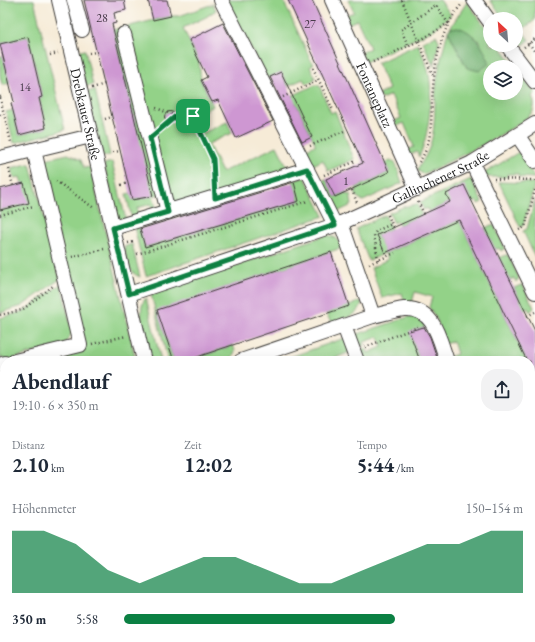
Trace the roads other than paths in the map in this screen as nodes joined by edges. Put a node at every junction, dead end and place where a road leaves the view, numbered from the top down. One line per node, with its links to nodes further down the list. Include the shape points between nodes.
1 (59, 0): 12 (street, Drebkauer Straße)
2 (74, 0): 7 (street)
3 (221, 0): 18 (street)
4 (332, 0): 19 (street, Fontaneplatz)
5 (474, 0): 6 (street)
6 (483, 12)
7 (82, 30)
8 (124, 34): 20 (street)
9 (512, 52): 10 (street)
10 (535, 82)
11 (535, 124): 13 (street, Gallinchener Straße)
12 (91, 136): 14 (street); 22 (street, Drebkauer Straße)
13 (518, 136): 15 (street); 17 (street, Gallinchener Straße)
14 (34, 150): 16 (street); 27 (street, via 80,345)
15 (535, 161)
16 (4, 162)
17 (472, 163): 19 (street, Gallinchener Straße); 23 (street)
18 (310, 175): 20 (street); 21 (street)
19 (417, 195): 21 (street, Gallinchener Straße)
20 (168, 212): 22 (street)
21 (338, 224): 24 (street, Gallinchener Straße); 25 (street)
22 (113, 228): 24 (street, Drebkauer Straße)
23 (535, 292)
24 (129, 294): 28 (street, Drebkauer Straße)
25 (373, 316): 26 (street); 31 (street, via 404,309 421,311 433,322)
26 (344, 326): 29 (street); 30 (street)
27 (35, 356)
28 (143, 356)
29 (266, 356)
30 (355, 356)
31 (445, 356)

